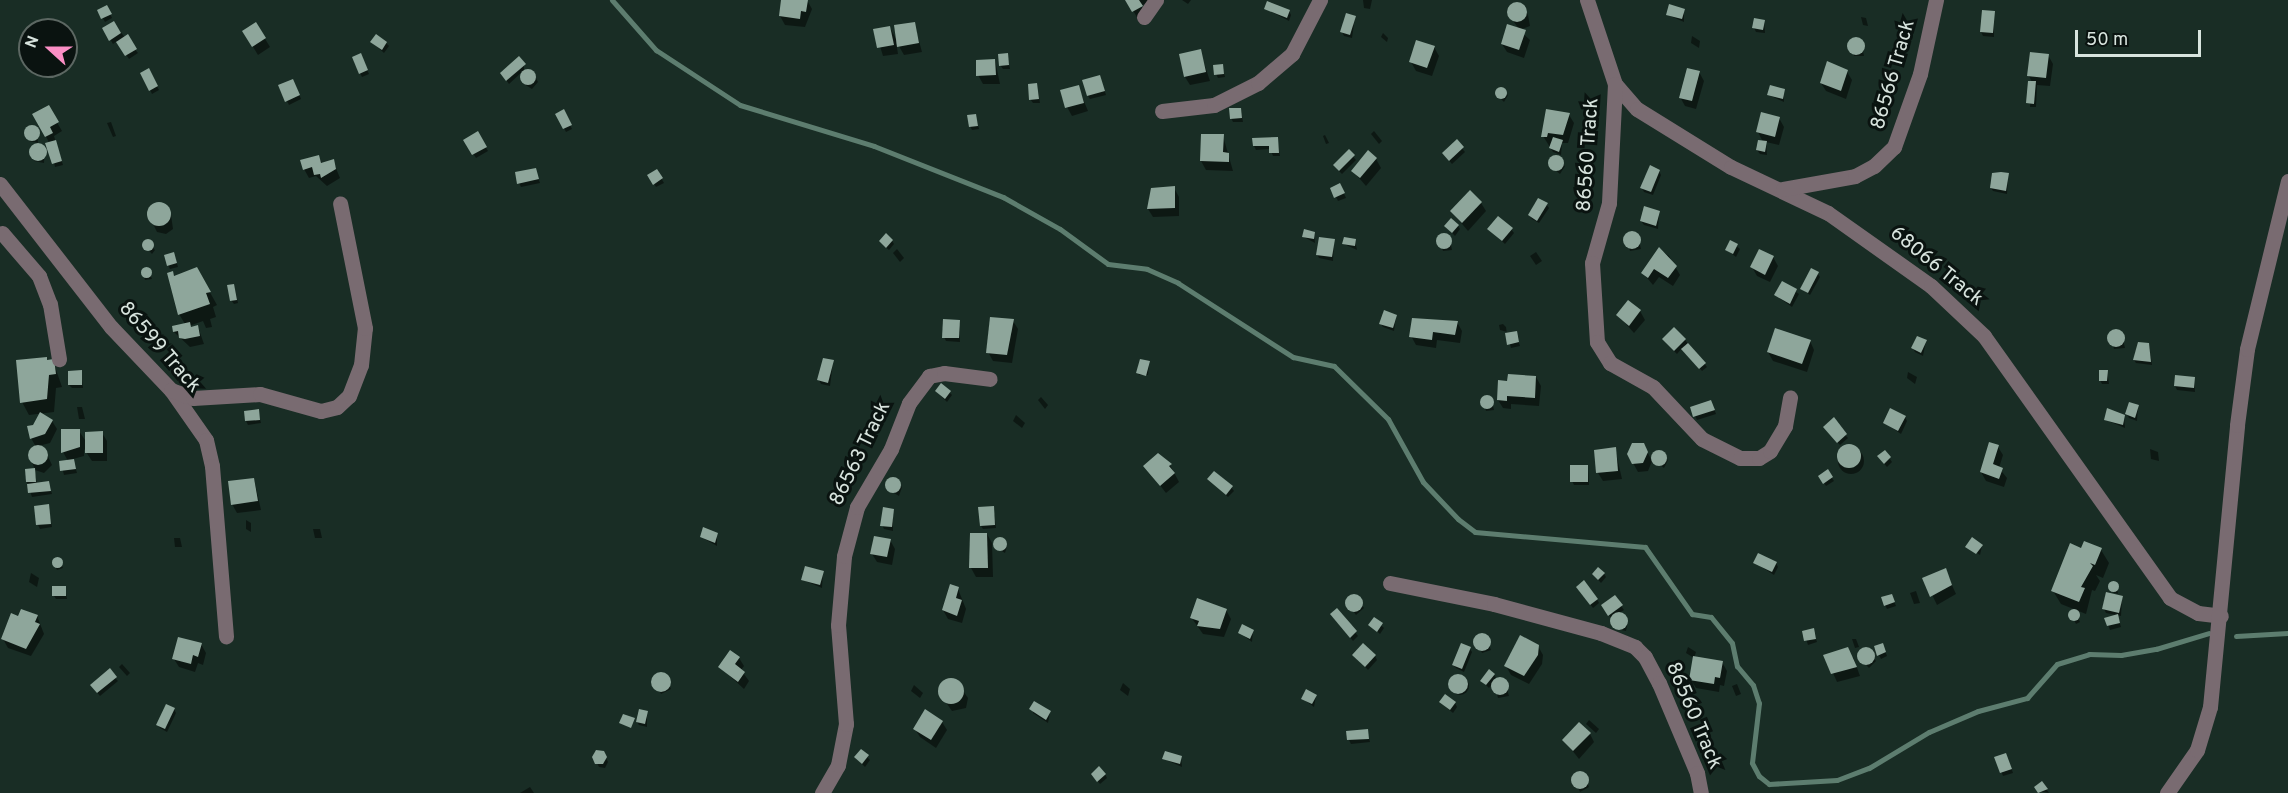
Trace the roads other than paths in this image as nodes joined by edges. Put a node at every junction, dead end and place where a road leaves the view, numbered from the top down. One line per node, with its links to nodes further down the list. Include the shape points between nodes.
1 (1156, 0): 5 (street)
2 (1320, 0): 7 (street, via 1292,54 1258,83 1214,105)
3 (1587, 0): 6 (street, 68066 Track)
4 (1936, 0): 10 (street, 86566 Track, via 1920,74 1894,147 1874,166 1855,176)
5 (1144, 16)
6 (1615, 84): 10 (street, 68066 Track, via 1637,109 1687,143); 16 (street, 86560 Track, via 1609,203 1592,263 1597,342 1610,363 1653,387 1713,448 1740,458 1759,458 1780,438)
7 (1162, 111)
8 (2288, 181): 18 (street, via 2247,349 2236,425)
9 (0, 184): 15 (street, 86599 Track, via 111,327)
10 (1783, 189): 18 (street, 68066 Track, via 1863,235 1970,320 2121,524 2170,598 2198,613)
11 (340, 203): 15 (street, via 365,328 361,365 349,396 337,407 321,411 260,394 193,398)
12 (1, 235): 13 (street, via 39,276 50,304)
13 (59, 359)
14 (990, 379): 20 (street, 86563 Track, via 944,373 929,376 909,403 891,449 857,507 844,556 838,626 846,724 838,765)
15 (171, 390): 19 (street, 86599 Track, via 206,440 212,466)
16 (1790, 397)
17 (1390, 583): 21 (street, 86560 Track, via 1494,604 1624,641 1645,657 1697,773)
18 (2221, 616): 22 (street, via 2205,729 2192,759)
19 (226, 636)
20 (822, 793)
21 (1701, 793)
22 (2167, 793)

